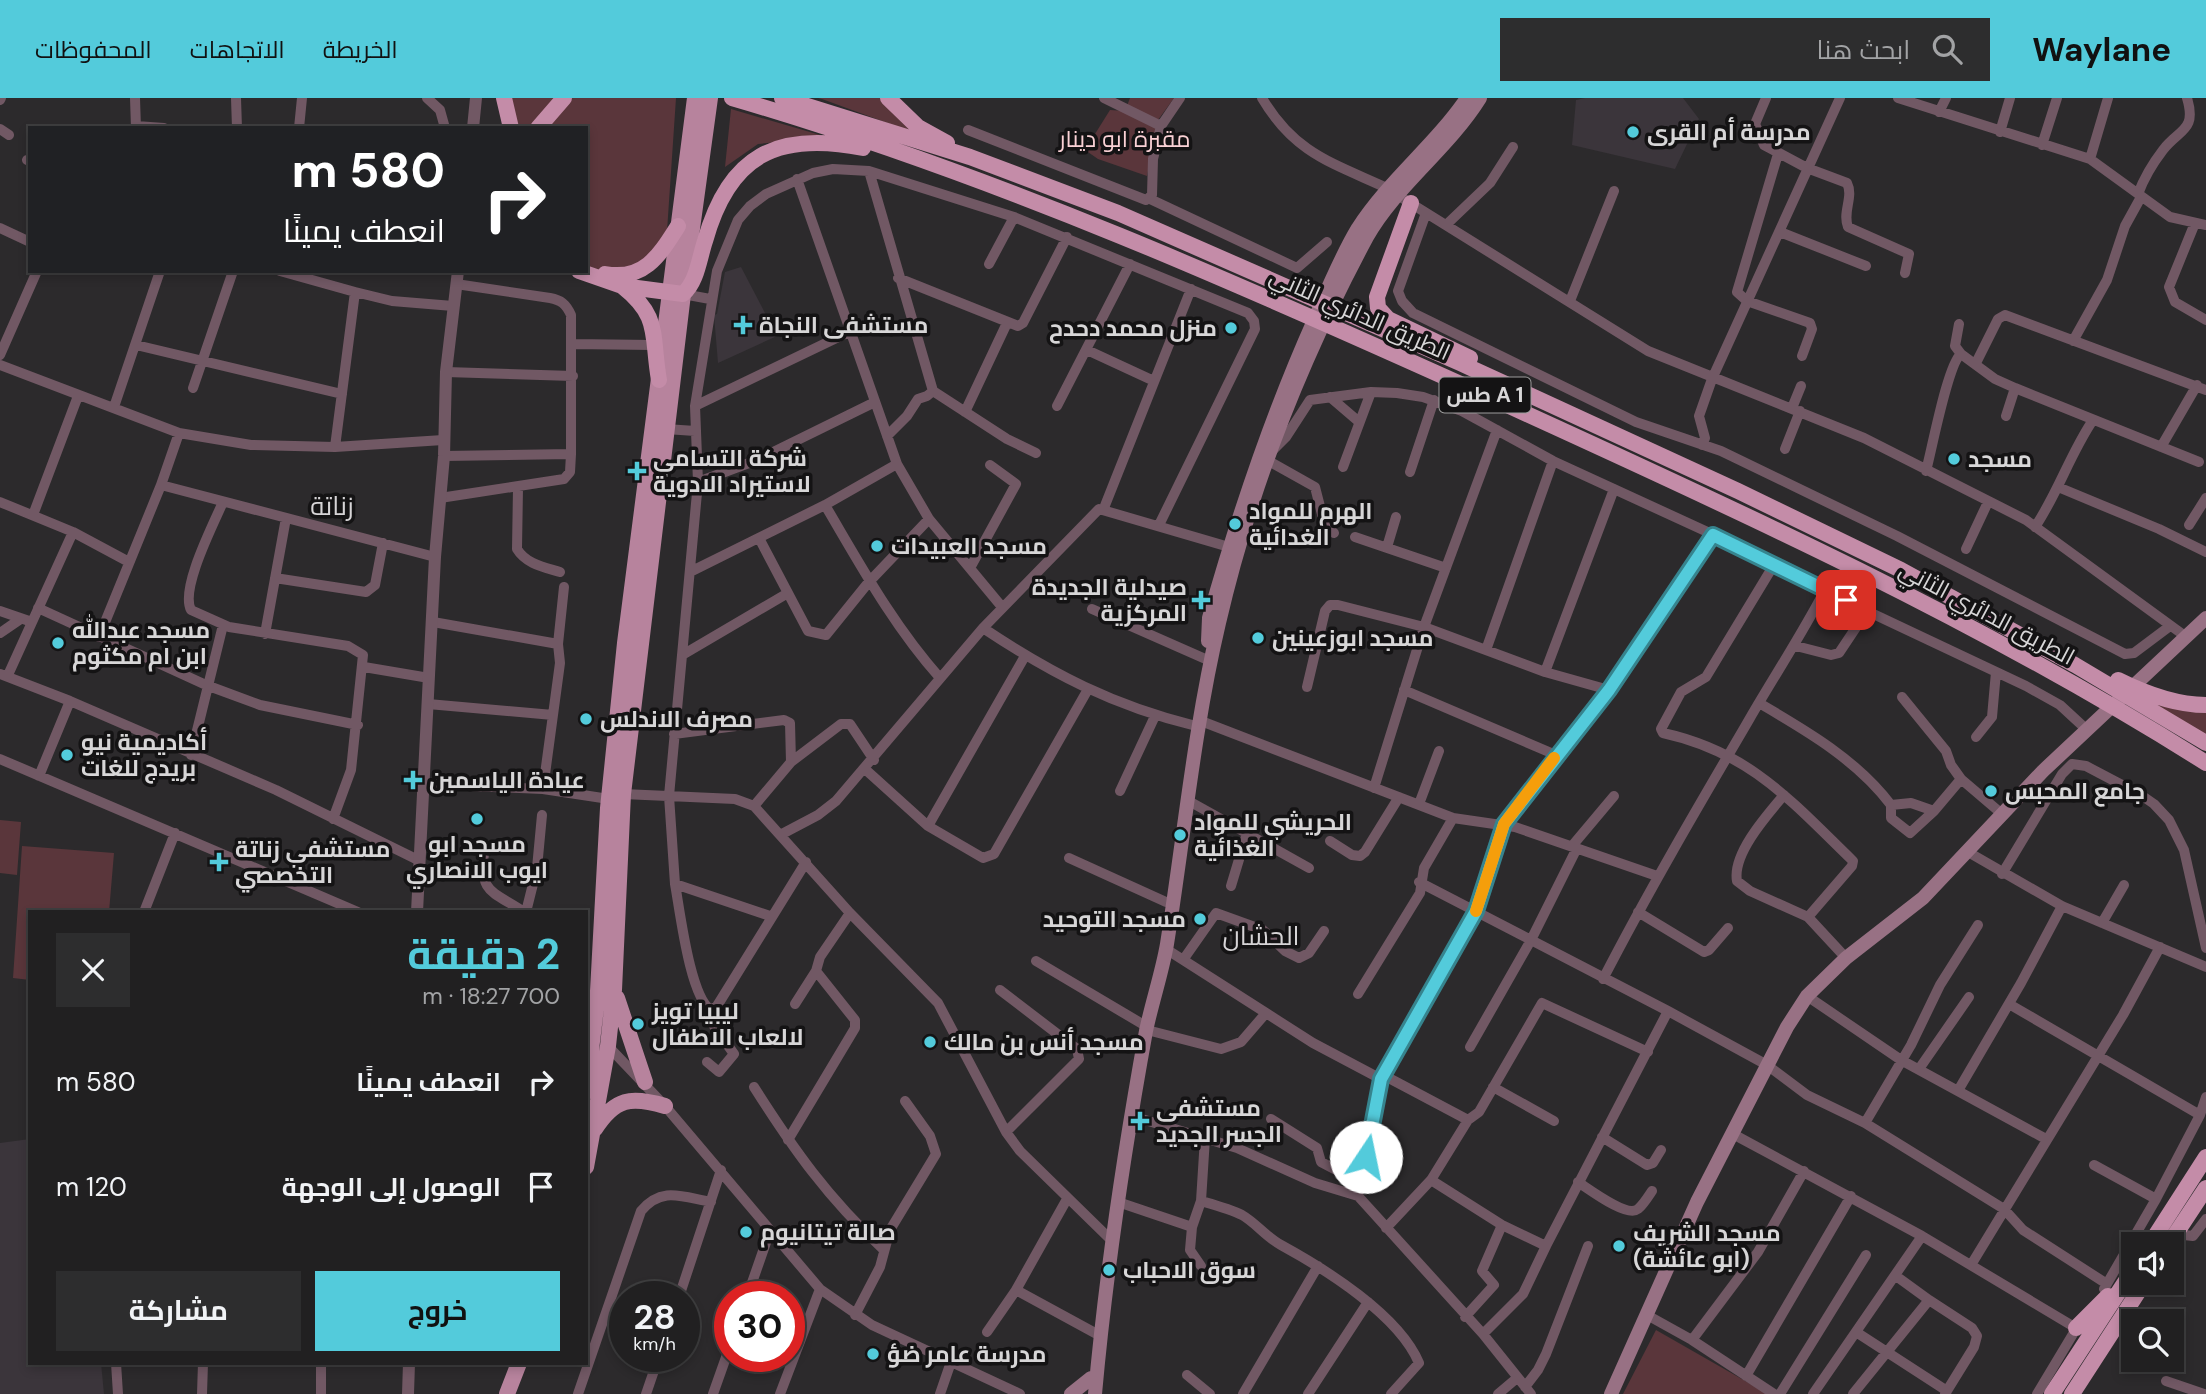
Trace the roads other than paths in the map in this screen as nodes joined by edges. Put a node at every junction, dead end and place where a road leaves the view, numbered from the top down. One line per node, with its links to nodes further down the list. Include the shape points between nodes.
1 (135, 98): 26 (street)
2 (236, 98): 27 (street)
3 (302, 98): 28 (street)
4 (427, 98): 29 (street, via 440,110)
5 (476, 98): 30 (street)
6 (504, 98): 31 (highway)
7 (564, 98): 32 (highway)
8 (732, 98): 43 (highway, الطريق الدائري الثاني / طس A 1)
9 (782, 98): 39 (highway, الطريق الدائري الثاني / طس A 1)
10 (888, 98): 39 (highway, via 918,127)
11 (1104, 98): 33 (street)
12 (1180, 98): 33 (street)
13 (1262, 98): 47 (street, via 1277,124 1306,150)
14 (1467, 98): 47 (main road)
15 (1480, 98): 47 (main road, via 1456,134)
16 (1766, 98): 38 (street, via 1755,124 1764,145)
17 (1840, 98): 41 (street)
18 (1898, 98): 25 (street)
19 (1946, 98): 25 (street)
20 (2010, 98): 35 (street)
21 (2057, 98): 36 (street)
22 (2108, 98): 40 (street)
23 (2187, 98): 46 (street, via 2190,115 2186,129 2146,174)
24 (702, 106): 53 (main road); 74 (main road)
25 (1939, 112): 35 (street)
26 (136, 126)
27 (237, 126)
28 (299, 126)
29 (444, 126)
30 (473, 126)
31 (511, 126)
32 (540, 126)
33 (1161, 126): 48 (street)
34 (968, 130): 48 (street)
35 (2000, 132): 36 (street)
36 (2042, 145): 40 (street)
37 (1513, 147): 52 (street, via 1490,183)
38 (1778, 154): 41 (street); 77 (street, via 1737,292)
39 (970, 157): 96 (highway, الطريق الدائري الثاني / طس A 1, via 1188,241)
40 (2090, 159): 46 (street)
41 (1807, 168): 55 (street); 68 (street, via 1847,183 1848,227 1909,254)
42 (869, 171): 44 (street, via 833,169); 50 (street); 70 (street)
43 (957, 172): 74 (highway, via 861,147 814,142 762,156 724,188 693,281); 224 (highway, الطريق الدائري الثاني / طس A 1, via 1219,275 1709,497 1902,593)
44 (797, 179): 75 (street, via 766,194 738,220); 82 (street)
45 (1614, 191): 76 (street)
46 (2140, 195): 51 (street, via 2170,217); 84 (street, via 2107,280)
47 (1400, 196): 49 (street); 83 (main road, via 1338,281); 96 (highway, via 1378,308 1388,319 1471,359)
48 (1150, 199): 58 (street, via 1297,268)
49 (1426, 213): 52 (street); 126 (street, via 1398,291 1413,313 1636,422)
50 (1014, 217): 56 (street); 59 (street)
51 (2201, 224): 79 (street, via 2168,287 2175,302)
52 (1446, 225): 76 (street)
53 (678, 226): 62 (highway, via 659,257 641,271 616,276); 74 (main road)
54 (0, 228): 57 (street)
55 (1780, 232): 61 (street); 77 (street)
56 (1067, 237): 60 (street); 80 (street, via 1023,323)
57 (28, 241)
58 (1327, 242)
59 (989, 264)
60 (1130, 264): 72 (street); 88 (street)
61 (1866, 266)
62 (588, 268)
63 (36, 273): 90 (street)
64 (159, 273): 86 (street)
65 (232, 273): 92 (street)
66 (288, 273): 73 (street)
67 (585, 273): 71 (highway)
68 (1905, 273)
69 (457, 278): 78 (street); 85 (street, via 560,300 571,315)
70 (898, 278): 80 (street); 105 (street)
71 (622, 286): 74 (highway); 87 (highway, via 652,318)
72 (1191, 289): 100 (street); 157 (street, via 1248,313 1255,329)
73 (355, 292): 78 (street, via 392,301); 107 (street)
74 (676, 293): 75 (street); 99 (main road); 120 (main road)
75 (710, 299): 112 (street)
76 (1570, 301): 98 (street, via 1648,351)
77 (1747, 301): 91 (street, via 1810,323); 98 (street)
78 (453, 306): 95 (street)
79 (2206, 320)
80 (1007, 323): 116 (street)
81 (1959, 324): 89 (street, via 1955,346)
82 (852, 331): 111 (street); 112 (street)
83 (1312, 339): 133 (main road); 166 (main road, via 1262,442)
84 (2073, 341): 93 (street, via 2005,315 1998,319); 102 (street)
85 (572, 344): 87 (street); 97 (street)
86 (136, 345): 92 (street); 114 (street)
87 (653, 345): 99 (highway)
88 (1087, 350): 100 (street); 113 (street)
89 (1961, 354): 93 (street); 139 (street, via 1946,383)
90 (0, 355)
91 (1802, 356)
92 (203, 360): 103 (street); 107 (street)
93 (1976, 363): 104 (street)
94 (0, 365): 108 (street)
95 (446, 372): 97 (street); 125 (street)
96 (1486, 375): 199 (highway, الطريق الدائري الثاني / طس A 1, via 1833,536)
97 (573, 376): 131 (street)
98 (1712, 379): 115 (street); 126 (street, via 1699,416 1705,438)
99 (659, 380): 248 (main road)
100 (1154, 381): 152 (street)
101 (1801, 386): 115 (street)
102 (2202, 387): 128 (street)
103 (193, 388)
104 (2015, 388): 117 (street); 118 (street)
105 (933, 391): 116 (street); 124 (street, via 918,399)
106 (1371, 392): 109 (street); 110 (street); 119 (street)
107 (342, 394): 127 (street)
108 (78, 396): 114 (street); 153 (street)
109 (1330, 397): 119 (street); 133 (street, via 1309,401)
110 (1434, 400): 121 (street); 140 (street)
111 (875, 402): 124 (street); 141 (street, via 757,460)
112 (695, 406): 122 (street)
113 (1056, 406)
114 (114, 407): 123 (street)
115 (1796, 409): 129 (street); 139 (street)
116 (965, 412): 130 (street)
117 (2006, 415)
118 (2093, 420): 128 (street); 143 (street)
119 (1358, 421): 138 (street)
120 (666, 429): 122 (street); 248 (main road)
121 (1497, 430): 134 (street); 174 (street)
122 (695, 431): 141 (street)
123 (179, 433): 127 (street, via 251,445); 142 (street)
124 (887, 436): 136 (street)
125 (443, 440): 127 (street); 132 (street)
126 (1702, 445): 192 (street, via 1897,536 2125,654 2134,653)
127 (335, 447)
128 (2161, 447): 135 (street)
129 (1785, 449)
130 (1036, 453)
131 (571, 454): 132 (street); 144 (street, via 570,472 564,480)
132 (444, 456): 146 (street)
133 (1268, 457): 161 (street, via 1315,487 1325,526); 205 (main road)
134 (1553, 461): 145 (street); 202 (street)
135 (2199, 462)
136 (897, 464): 151 (street); 156 (street)
137 (990, 465): 173 (street, via 1016,484)
138 (1343, 467)
139 (1926, 471): 150 (street)
140 (1410, 472)
141 (698, 482): 176 (street)
142 (161, 485): 149 (street); 171 (street)
143 (2057, 487): 159 (street); 169 (street)
144 (518, 488): 146 (street); 175 (street, via 517,549 532,563)
145 (1614, 489): 162 (street); 207 (street)
146 (440, 498): 170 (street)
147 (2206, 498): 158 (street)
148 (0, 502): 153 (street)
149 (223, 502): 155 (street); 191 (street, via 187,602 198,615)
150 (1988, 502): 159 (street); 168 (street)
151 (825, 505): 164 (street); 178 (street)
152 (1104, 508): 157 (street); 182 (street, via 1094,512)
153 (33, 515): 160 (street)
154 (1396, 517): 167 (street)
155 (286, 518): 165 (street); 177 (street)
156 (929, 519): 173 (street); 178 (street)
157 (1159, 525): 166 (street)
158 (2189, 525)
159 (2035, 527): 192 (street)
160 (73, 532): 171 (street); 183 (street)
161 (1334, 533)
162 (1713, 535): 172 (street); 215 (street)
163 (1355, 537): 167 (street)
164 (759, 538): 176 (street); 181 (street)
165 (383, 543): 170 (street); 177 (street, via 375,585 366,592)
166 (1229, 547): 205 (main road, via 1209,618)
167 (1387, 547): 174 (street)
168 (1966, 549)
169 (2206, 552)
170 (435, 557): 190 (street)
171 (129, 562): 198 (street)
172 (1775, 563): 180 (street); 232 (street, via 1706,677 1681,692 1661,729)
173 (970, 568): 182 (street)
174 (1446, 568): 193 (street)
175 (560, 572)
176 (691, 572): 203 (street)
177 (275, 578): 196 (street)
178 (868, 583): 181 (street, via 827,635 808,631); 211 (street)
179 (564, 587): 200 (street)
180 (1825, 590): 186 (street); 201 (street)
181 (788, 593): 203 (street)
182 (1002, 607): 194 (street)
183 (38, 608): 189 (street); 198 (street)
184 (1092, 609): 205 (street)
185 (0, 611): 188 (street)
186 (1867, 611): 201 (street, via 1839,653); 208 (street)
187 (2206, 618): 197 (main road)
188 (19, 620): 189 (street); 195 (street)
189 (32, 622): 209 (street)
190 (433, 622): 200 (street); 210 (street)
191 (223, 625): 196 (street); 212 (street)
192 (2170, 626): 197 (street)
193 (1424, 627): 202 (street); 213 (street, via 1330,605); 214 (street)
194 (983, 628): 204 (street); 211 (street)
195 (0, 633)
196 (265, 634): 206 (street, via 348,646 363,654)
197 (2185, 636): 226 (main road)
198 (99, 637): 212 (street)
199 (2026, 639): 221 (highway, via 2162,698); 230 (highway, الطريق الدائري الثاني / طس A 1)
200 (558, 644): 222 (street)
201 (1796, 646): 219 (street)
202 (1486, 650): 207 (street)
203 (684, 654): 228 (street)
204 (1025, 656): 216 (street); 262 (street)
205 (1208, 660): 225 (main road)
206 (363, 667): 210 (street); 227 (street)
207 (1545, 672): 215 (street)
208 (1996, 672): 226 (street); 229 (street, via 1992,717)
209 (4, 675): 218 (street)
210 (429, 678): 220 (street)
211 (940, 678): 236 (street)
212 (206, 685): 227 (street, via 260,705); 233 (street)
213 (1307, 687)
214 (1404, 690): 234 (street); 244 (street)
215 (1609, 690): 234 (street)
216 (1087, 691): 223 (street); 262 (street, via 994,854 982,858)
217 (1902, 698): 242 (street, via 1947,751)
218 (70, 701): 233 (street); 241 (street)
219 (1759, 703): 232 (street); 254 (street, via 1823,741)
220 (428, 704): 222 (street); 243 (street)
221 (2206, 705)
222 (553, 715): 245 (street)
223 (1155, 716): 225 (street); 246 (street)
224 (2138, 720): 238 (highway, الطريق الدائري الثاني / طس A 1); 240 (highway)
225 (1198, 724): 244 (street); 252 (main road); 280 (main road)
226 (2092, 724): 257 (main road)
227 (358, 726): 260 (street, via 351,770)
228 (674, 734): 237 (street, via 787,720); 249 (street)
229 (1976, 737)
230 (2206, 743)
231 (1439, 751): 253 (street)
232 (1729, 754): 247 (street); 275 (street)
233 (191, 755): 260 (street)
234 (1556, 755): 261 (street)
235 (0, 760): 241 (street)
236 (874, 760): 237 (street, via 845,723); 239 (street)
237 (791, 762): 255 (street)
238 (2206, 763)
239 (866, 769): 262 (street); 265 (street, via 818,815)
240 (2206, 773)
241 (39, 776): 263 (street)
242 (1961, 779): 256 (street); 257 (street)
243 (423, 784): 245 (street); 271 (street)
244 (1374, 788): 251 (street)
245 (543, 789): 248 (street)
246 (1120, 791)
247 (1784, 795): 291 (street, via 1853,861); 291 (street, via 1755,828 1735,878 1750,891)
248 (616, 796): 249 (street); 303 (main road); 308 (main road)
249 (669, 796): 255 (street, via 735,799); 277 (street)
250 (1614, 796): 267 (street)
251 (1399, 797): 253 (street); 266 (street, via 1360,856)
252 (1187, 800): 264 (street); 299 (main road)
253 (1419, 804): 259 (street)
254 (1891, 805): 256 (street, via 1911,803); 256 (street, via 1891,818 1910,833)
255 (754, 806): 265 (street)
256 (1934, 811)
257 (2002, 814): 269 (main road)
258 (542, 815): 286 (street, via 537,869)
259 (1454, 818): 261 (street); 276 (street)
260 (333, 819): 271 (street)
261 (1504, 824): 267 (street); 287 (street)
262 (928, 826)
263 (175, 833): 282 (street); 283 (street)
264 (1247, 833): 273 (street); 279 (street)
265 (782, 834): 272 (street)
266 (1330, 841)
267 (1574, 847): 275 (street); 296 (street)
268 (484, 852): 285 (street, via 485,886)
269 (1968, 852): 274 (street); 300 (main road, via 1912,907)
270 (1069, 858): 280 (street)
271 (418, 860): 284 (street)
272 (806, 862): 289 (street); 290 (street)
273 (1309, 868)
274 (2002, 874): 281 (street); 298 (street, via 2062,774 2072,764 2086,766 2154,804 2174,827 2184,850)
275 (1657, 876): 288 (street)
276 (1419, 882): 287 (street); 310 (street, via 1420,893)
277 (675, 884): 290 (street); 315 (street, via 694,978)
278 (2124, 885): 292 (street)
279 (1231, 886)
280 (1166, 902): 318 (main road)
281 (2062, 905): 292 (street); 314 (street)
282 (145, 910)
283 (353, 910)
284 (417, 910)
285 (521, 910)
286 (526, 910)
287 (1476, 911): 296 (street); 329 (street)
288 (1638, 912): 294 (street, via 1704,951); 307 (street)
289 (850, 913): 305 (street, via 820,957); 344 (street, via 938,1003)
290 (770, 916): 315 (street)
291 (1808, 917): 300 (street)
292 (2102, 923): 297 (street)
293 (1978, 925): 324 (street)
294 (1728, 928)
295 (1324, 931): 301 (street, via 1309,953 1299,958 1262,930 1216,912)
296 (1531, 940): 307 (street); 321 (street)
297 (2160, 947): 304 (street); 323 (street)
298 (2206, 948)
299 (1166, 949): 301 (street); 318 (main road)
300 (1846, 958): 311 (main road)
301 (1184, 960): 317 (street)
302 (1036, 961): 318 (street)
303 (599, 963): 306 (main road); 319 (main road)
304 (2206, 967)
305 (816, 971): 313 (street); 349 (street, via 855,1020 855,1028)
306 (588, 978)
307 (1602, 979): 316 (street)
308 (614, 990): 320 (main road); 330 (main road)
309 (1000, 990): 344 (street, via 1079,1054)
310 (1358, 994)
311 (1807, 996): 324 (street); 326 (main road)
312 (1969, 997): 328 (street)
313 (795, 1004)
314 (2009, 1004): 323 (street); 333 (street)
315 (711, 1010): 325 (street, via 712,1023 734,1054 719,1072)
316 (1668, 1011): 322 (street); 326 (street)
317 (1266, 1013): 318 (street, via 1241,1042 1221,1049); 329 (street, via 1313,1043)
318 (1146, 1028): 338 (main road); 354 (main road)
319 (590, 1033): 320 (street); 327 (main road)
320 (608, 1046): 330 (street); 343 (main road)
321 (1470, 1047)
322 (1648, 1052): 332 (street, via 1540,1003); 346 (street)
323 (2099, 1054): 337 (street); 348 (street)
324 (1901, 1060): 328 (street); 342 (street)
325 (707, 1062)
326 (1767, 1065): 342 (street, via 1807,1096); 345 (main road)
327 (588, 1068)
328 (1919, 1069): 333 (street)
329 (1383, 1077): 340 (street); 358 (street)
330 (645, 1082): 336 (street)
331 (754, 1087): 349 (street)
332 (1493, 1087): 340 (street); 341 (street)
333 (1959, 1089): 348 (street)
334 (2206, 1097): 337 (street)
335 (905, 1101): 384 (street, via 930,1136 936,1154)
336 (666, 1106): 343 (main road, via 643,1099 627,1101 613,1107); 355 (street)
337 (2200, 1115): 365 (street)
338 (1132, 1116): 347 (street); 354 (main road)
339 (1271, 1119): 358 (street, via 1317,1147 1321,1162)
340 (1468, 1120): 357 (street)
341 (1554, 1121)
342 (1865, 1123): 369 (street)
343 (593, 1131): 351 (main road)
344 (1006, 1132): 364 (street)
345 (1731, 1133): 356 (street); 401 (main road)
346 (1602, 1137): 350 (street, via 1647,1165); 359 (street)
347 (1205, 1138): 362 (street); 366 (street)
348 (2046, 1139): 369 (street)
349 (788, 1140): 384 (street, via 841,1210)
350 (1661, 1150)
351 (588, 1157)
352 (2206, 1157): 375 (highway)
353 (2094, 1164): 365 (street)
354 (1122, 1166): 368 (main road); 380 (main road)
355 (722, 1170): 367 (street); 374 (street)
356 (1804, 1171): 363 (street); 408 (street, via 1758,1252)
357 (1431, 1180): 371 (street); 373 (street)
358 (1361, 1182): 362 (street)
359 (1578, 1182): 361 (street, via 1632,1211 1638,1210); 383 (street)
360 (2206, 1188): 376 (highway)
361 (1652, 1191)
362 (1358, 1196): 373 (street)
363 (1851, 1196): 378 (street); 422 (street)
364 (1067, 1199): 380 (street); 395 (street)
365 (2156, 1199): 392 (street)
366 (1201, 1201): 372 (street); 388 (street, via 1243,1216)
367 (711, 1202): 390 (street); 418 (street, via 664,1194 651,1199 641,1211)
368 (1118, 1202): 372 (street); 442 (main road)
369 (2004, 1209): 386 (street); 392 (street, via 2023,1230)
370 (2206, 1219): 377 (street)
371 (1502, 1225): 383 (street); 402 (street, via 1482,1271 1494,1285)
372 (1192, 1227): 387 (street, via 1191,1250)
373 (1386, 1228): 402 (street)
374 (771, 1231): 391 (street); 394 (street)
375 (2158, 1232)
376 (2177, 1232)
377 (2194, 1235): 379 (street); 381 (street)
378 (1922, 1236): 386 (street); 389 (street)
379 (2184, 1237)
380 (1109, 1238): 406 (main road)
381 (2206, 1241)
382 (1588, 1246): 426 (street)
383 (1546, 1247): 407 (street, via 1523,1294)
384 (883, 1249): 400 (street, via 880,1267)
385 (1866, 1255): 450 (street)
386 (1971, 1265): 403 (street)
387 (1201, 1266)
388 (1318, 1266): 399 (street); 444 (street)
389 (1896, 1276): 398 (street); 405 (street)
390 (684, 1281)
391 (753, 1281)
392 (2107, 1284): 403 (street)
393 (2121, 1288): 403 (highway)
394 (820, 1289): 400 (street); 437 (street)
395 (1016, 1290): 404 (street); 406 (street)
396 (2122, 1295): 454 (highway)
397 (2125, 1295): 455 (highway)
398 (1929, 1300): 409 (street); 427 (street, via 1972,1328 1976,1336)
399 (1368, 1302): 445 (street); 446 (street, via 1419,1360)
400 (855, 1315): 410 (street)
401 (1647, 1315): 408 (street); 448 (main road)
402 (1465, 1317): 407 (street)
403 (2076, 1328): 453 (street)
404 (987, 1332)
405 (1856, 1332): 409 (street); 451 (street)
406 (1095, 1333): 423 (main road)
407 (1483, 1334): 424 (street)
408 (1692, 1340): 422 (street)
409 (1890, 1351): 427 (street); 452 (street)
410 (951, 1362): 438 (street); 439 (street)
411 (116, 1365): 428 (street)
412 (202, 1365): 429 (street)
413 (321, 1365): 430 (street)
414 (410, 1365): 431 (street)
415 (518, 1365): 432 (main road)
416 (527, 1365): 433 (main road)
417 (588, 1365): 434 (street)
418 (588, 1365)
419 (654, 1372): 435 (street)
420 (721, 1372): 436 (street)
421 (1187, 1375): 443 (street)
422 (1746, 1376): 449 (street)
423 (1091, 1378): 440 (main road); 441 (main road)
424 (1517, 1378): 426 (street); 447 (street)
425 (2166, 1381): 456 (street)
426 (1528, 1390)
427 (1946, 1392)
428 (118, 1394)
429 (202, 1394)
430 (321, 1394)
431 (408, 1394)
432 (507, 1394)
433 (518, 1394)
434 (578, 1394)
435 (646, 1394)
436 (713, 1394)
437 (780, 1394)
438 (940, 1394)
439 (1020, 1394)
440 (1072, 1394)
441 (1089, 1394)
442 (1095, 1394)
443 (1210, 1394)
444 (1243, 1394)
445 (1308, 1394)
446 (1391, 1394)
447 (1498, 1394)
448 (1611, 1394)
449 (1774, 1394)
450 (1780, 1394)
451 (1813, 1394)
452 (1853, 1394)
453 (2037, 1394)
454 (2052, 1394)
455 (2072, 1394)
456 (2204, 1394)

